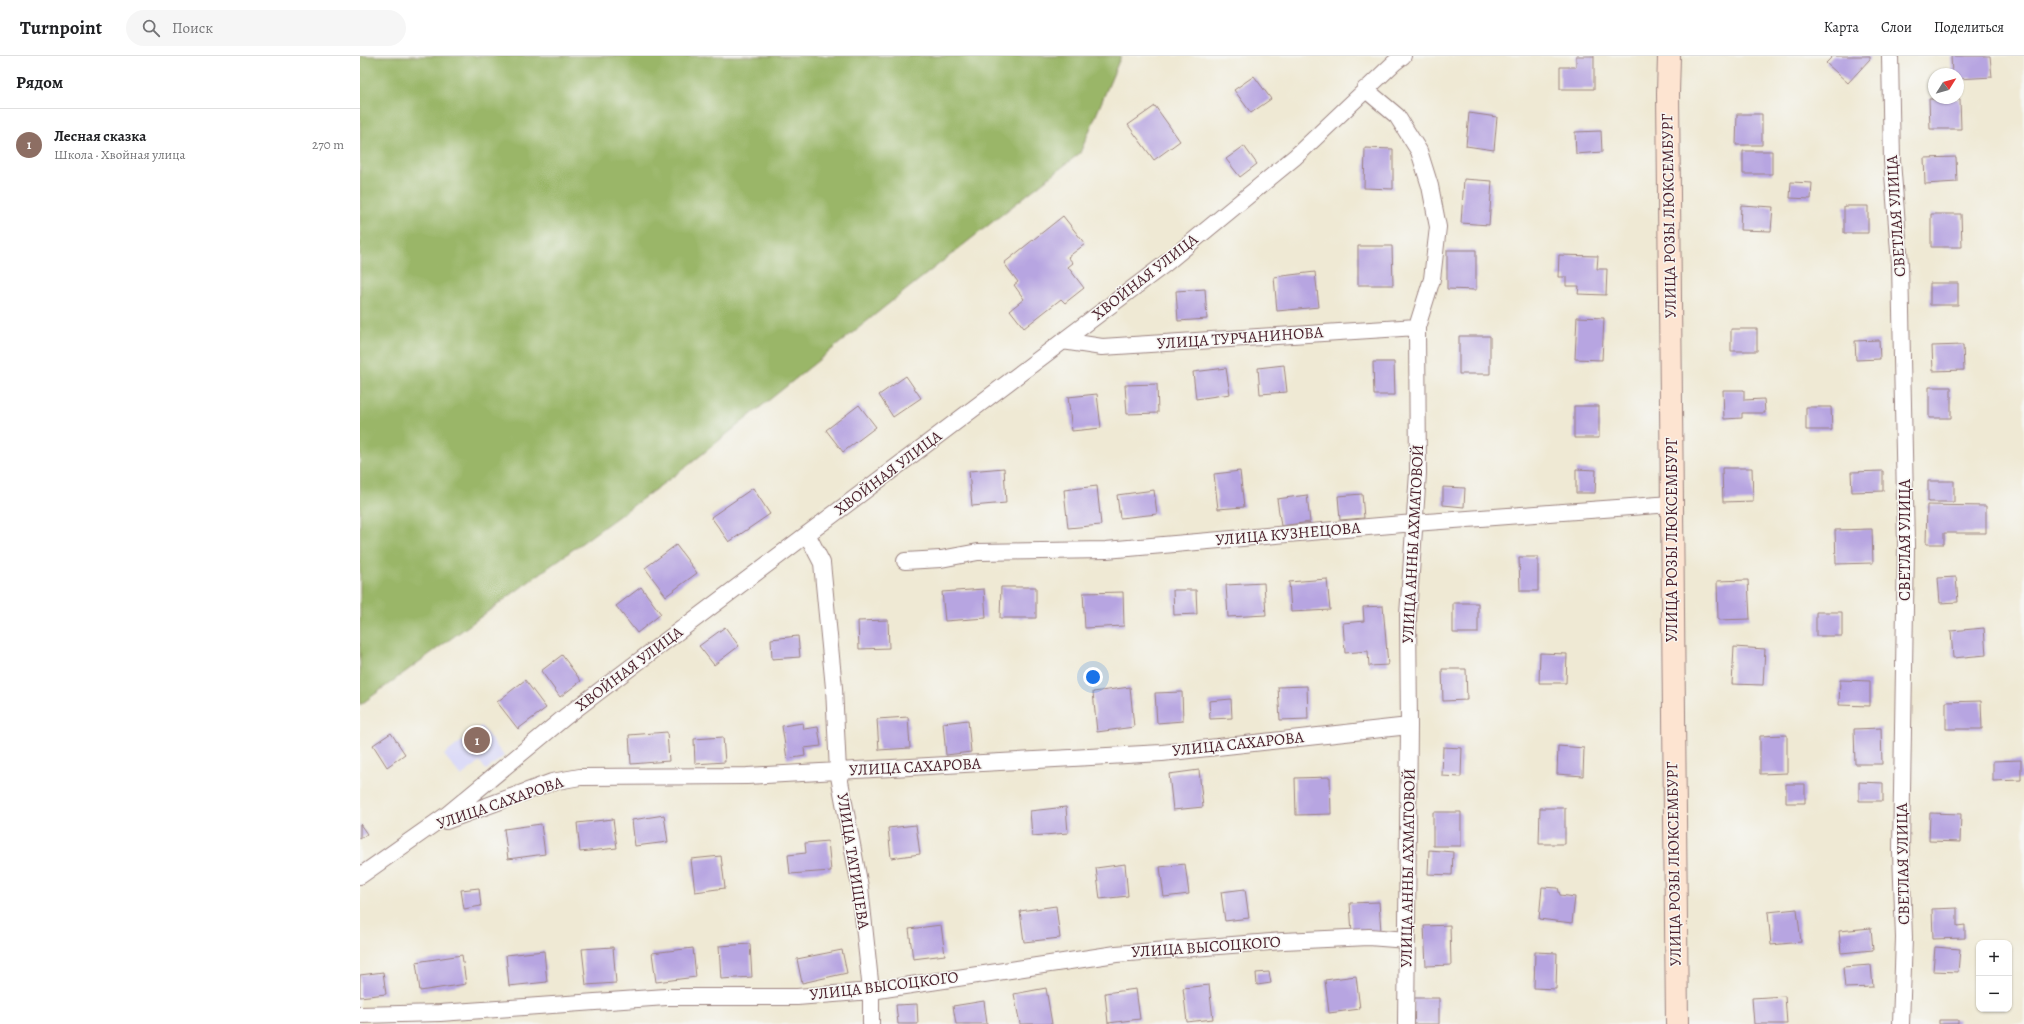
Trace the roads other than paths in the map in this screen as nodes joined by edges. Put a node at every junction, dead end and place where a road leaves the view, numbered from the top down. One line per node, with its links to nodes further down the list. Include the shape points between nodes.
1 (1404, 56): 4 (street, ХВОЙНАЯ УЛИЦА)
2 (1669, 56): 7 (street, УЛИЦА РОЗЫ ЛЮКСЕМБУРГ)
3 (1890, 56): 21 (street, СВЕТЛАЯ УЛИЦА, via 1892,161 1900,257 1906,546 1901,852 1904,938)
4 (1366, 89): 5 (street, УЛИЦА АННЫ АХМАТОВОЙ, via 1397,116 1419,151 1430,186 1438,227 1432,279); 6 (street, ХВОЙНАЯ УЛИЦА, via 1283,166 1165,264)
5 (1417, 327): 6 (street, УЛИЦА ТУРЧАНИНОВА, via 1102,347); 8 (street, УЛИЦА АННЫ АХМАТОВОЙ, via 1418,473)
6 (1063, 341): 9 (street, ХВОЙНАЯ УЛИЦА)
7 (1671, 504): 8 (street, УЛИЦА КУЗНЕЦОВА); 20 (street, УЛИЦА РОЗЫ ЛЮКСЕМБУРГ)
8 (1414, 523): 10 (street, УЛИЦА КУЗНЕЦОВА, via 1106,550 978,552 941,559); 11 (street, УЛИЦА АННЫ АХМАТОВОЙ, via 1408,615)
9 (807, 534): 12 (street, УЛИЦА ТАТИЩЕВА, via 822,563 834,688); 13 (street, ХВОЙНАЯ УЛИЦА, via 566,717)
10 (906, 561)
11 (1409, 726): 12 (street, УЛИЦА САХАРОВА, via 1162,753); 15 (street, УЛИЦА АННЫ АХМАТОВОЙ)
12 (838, 771): 13 (street, УЛИЦА САХАРОВА, via 747,776 580,777 552,782); 16 (street, УЛИЦА ТАТИЩЕВА, via 860,887)
13 (428, 828): 14 (street, ХВОЙНАЯ УЛИЦА)
14 (360, 876)
15 (1407, 940): 16 (street, УЛИЦА ВЫСОЦКОГО, via 1369,937 1284,941 1116,954); 19 (street, УЛИЦА АННЫ АХМАТОВОЙ)
16 (871, 990): 17 (street, УЛИЦА ВЫСОЦКОГО, via 797,996 666,997); 18 (street, УЛИЦА ТАТИЩЕВА)
17 (360, 1016)
18 (871, 1024)
19 (1406, 1024)
20 (1677, 1024)
21 (1901, 1024)

